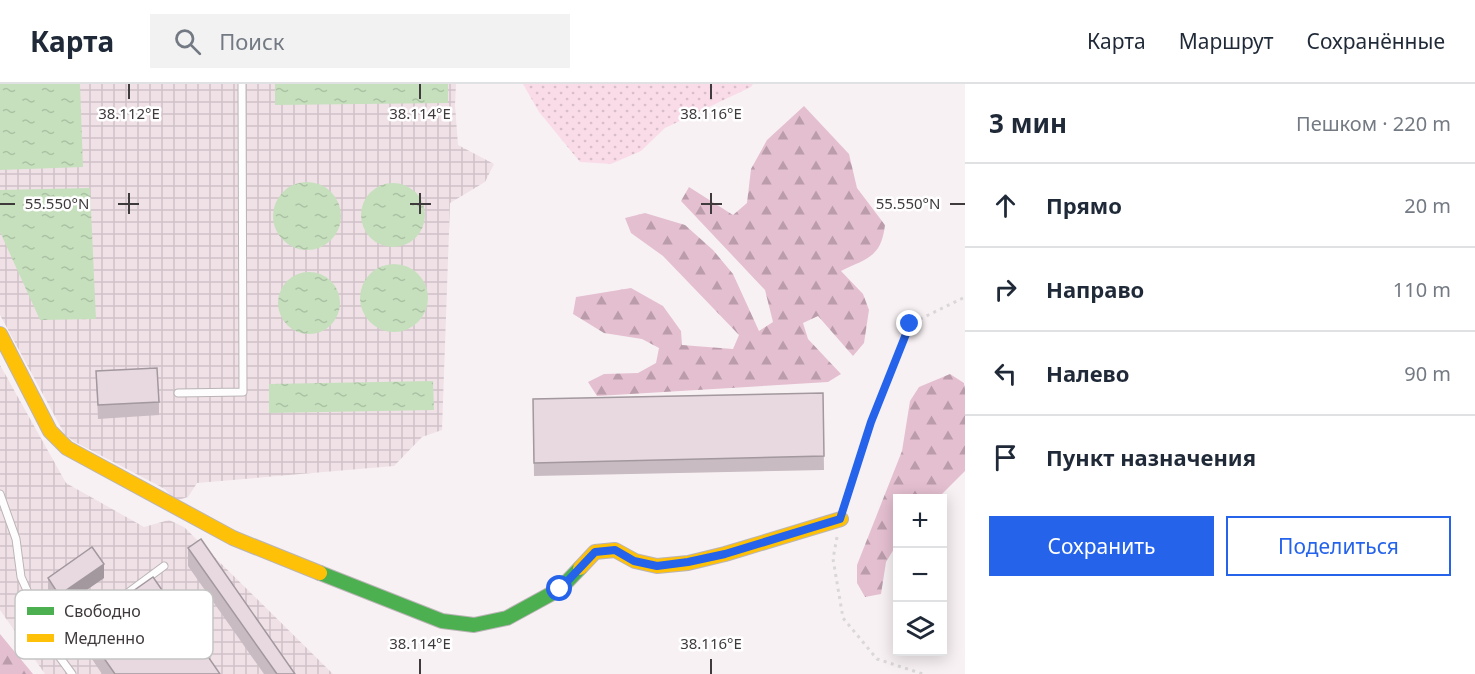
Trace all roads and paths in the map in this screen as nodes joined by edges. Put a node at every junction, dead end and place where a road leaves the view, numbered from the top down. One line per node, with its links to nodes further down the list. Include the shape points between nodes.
1 (242, 84): 4 (lane, via 243,392)
2 (965, 297): 6 (path, via 910,324 871,422)
3 (0, 334): 6 (street, via 50,432 67,448 233,538 442,621 474,625 507,618 560,589 595,552 615,550 634,561 657,566 688,562)
4 (178, 393)
5 (0, 494): 8 (lane, via 16,539)
6 (840, 519): 12 (path, via 833,560 843,618 877,659)
7 (164, 566): 9 (lane)
8 (26, 590)
9 (132, 590)
10 (61, 659): 11 (lane)
11 (72, 674)
12 (923, 674)

